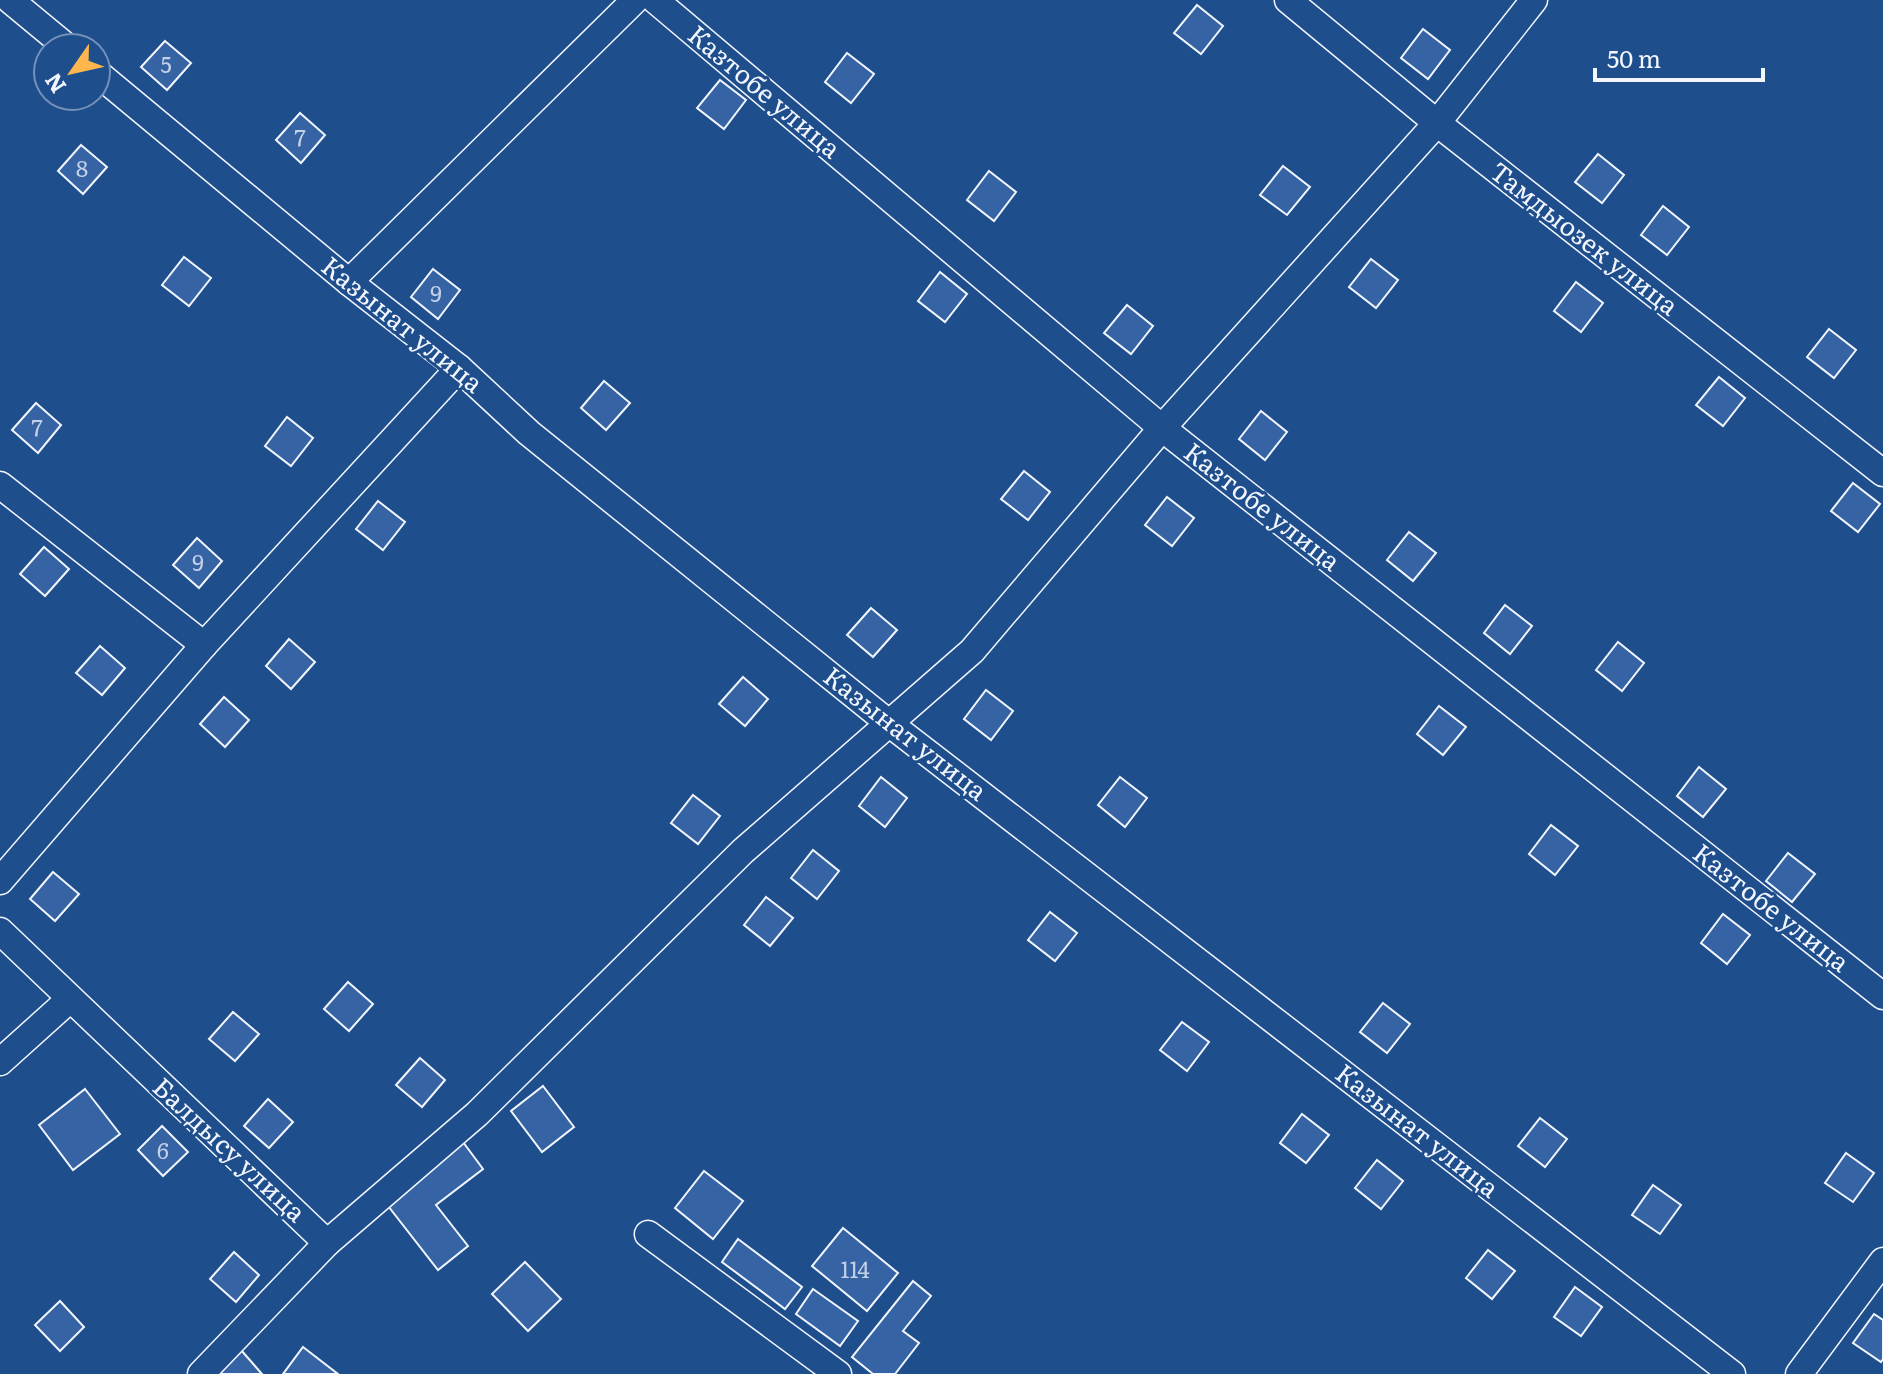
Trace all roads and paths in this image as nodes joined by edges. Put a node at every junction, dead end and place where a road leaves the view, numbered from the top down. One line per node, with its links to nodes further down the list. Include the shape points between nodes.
1 (10, 0): 6 (street)
2 (635, 0): 9 (street)
3 (655, 0): 11 (street, Казтобе улица)
4 (1288, 0): 8 (street, Тамдыозек улица)
5 (1534, 0): 8 (street)
6 (49, 32)
7 (112, 85): 9 (street, Казынат улица)
8 (1437, 123): 11 (street); 12 (street, Тамдыозек улица)
9 (349, 282): 10 (street, Казынат улица)
10 (459, 368): 14 (street); 15 (street, Казынат улица, via 529,433)
11 (1162, 428): 15 (street, via 972,651); 18 (street, Казтобе улица)
12 (1883, 473)
13 (0, 485): 14 (street)
14 (204, 645): 16 (street)
15 (890, 724): 22 (street, via 743,851 477,1114); 26 (street, Казынат улица)
16 (0, 881)
17 (0, 931): 19 (street, Балдысу улица)
18 (1883, 996)
19 (70, 999): 20 (street); 22 (street, Балдысу улица)
20 (0, 1062)
21 (648, 1234): 25 (street)
22 (327, 1243): 24 (street, Балдысу улица)
23 (1883, 1261): 27 (street)
24 (201, 1374)
25 (838, 1374)
26 (1732, 1374)
27 (1799, 1374)

